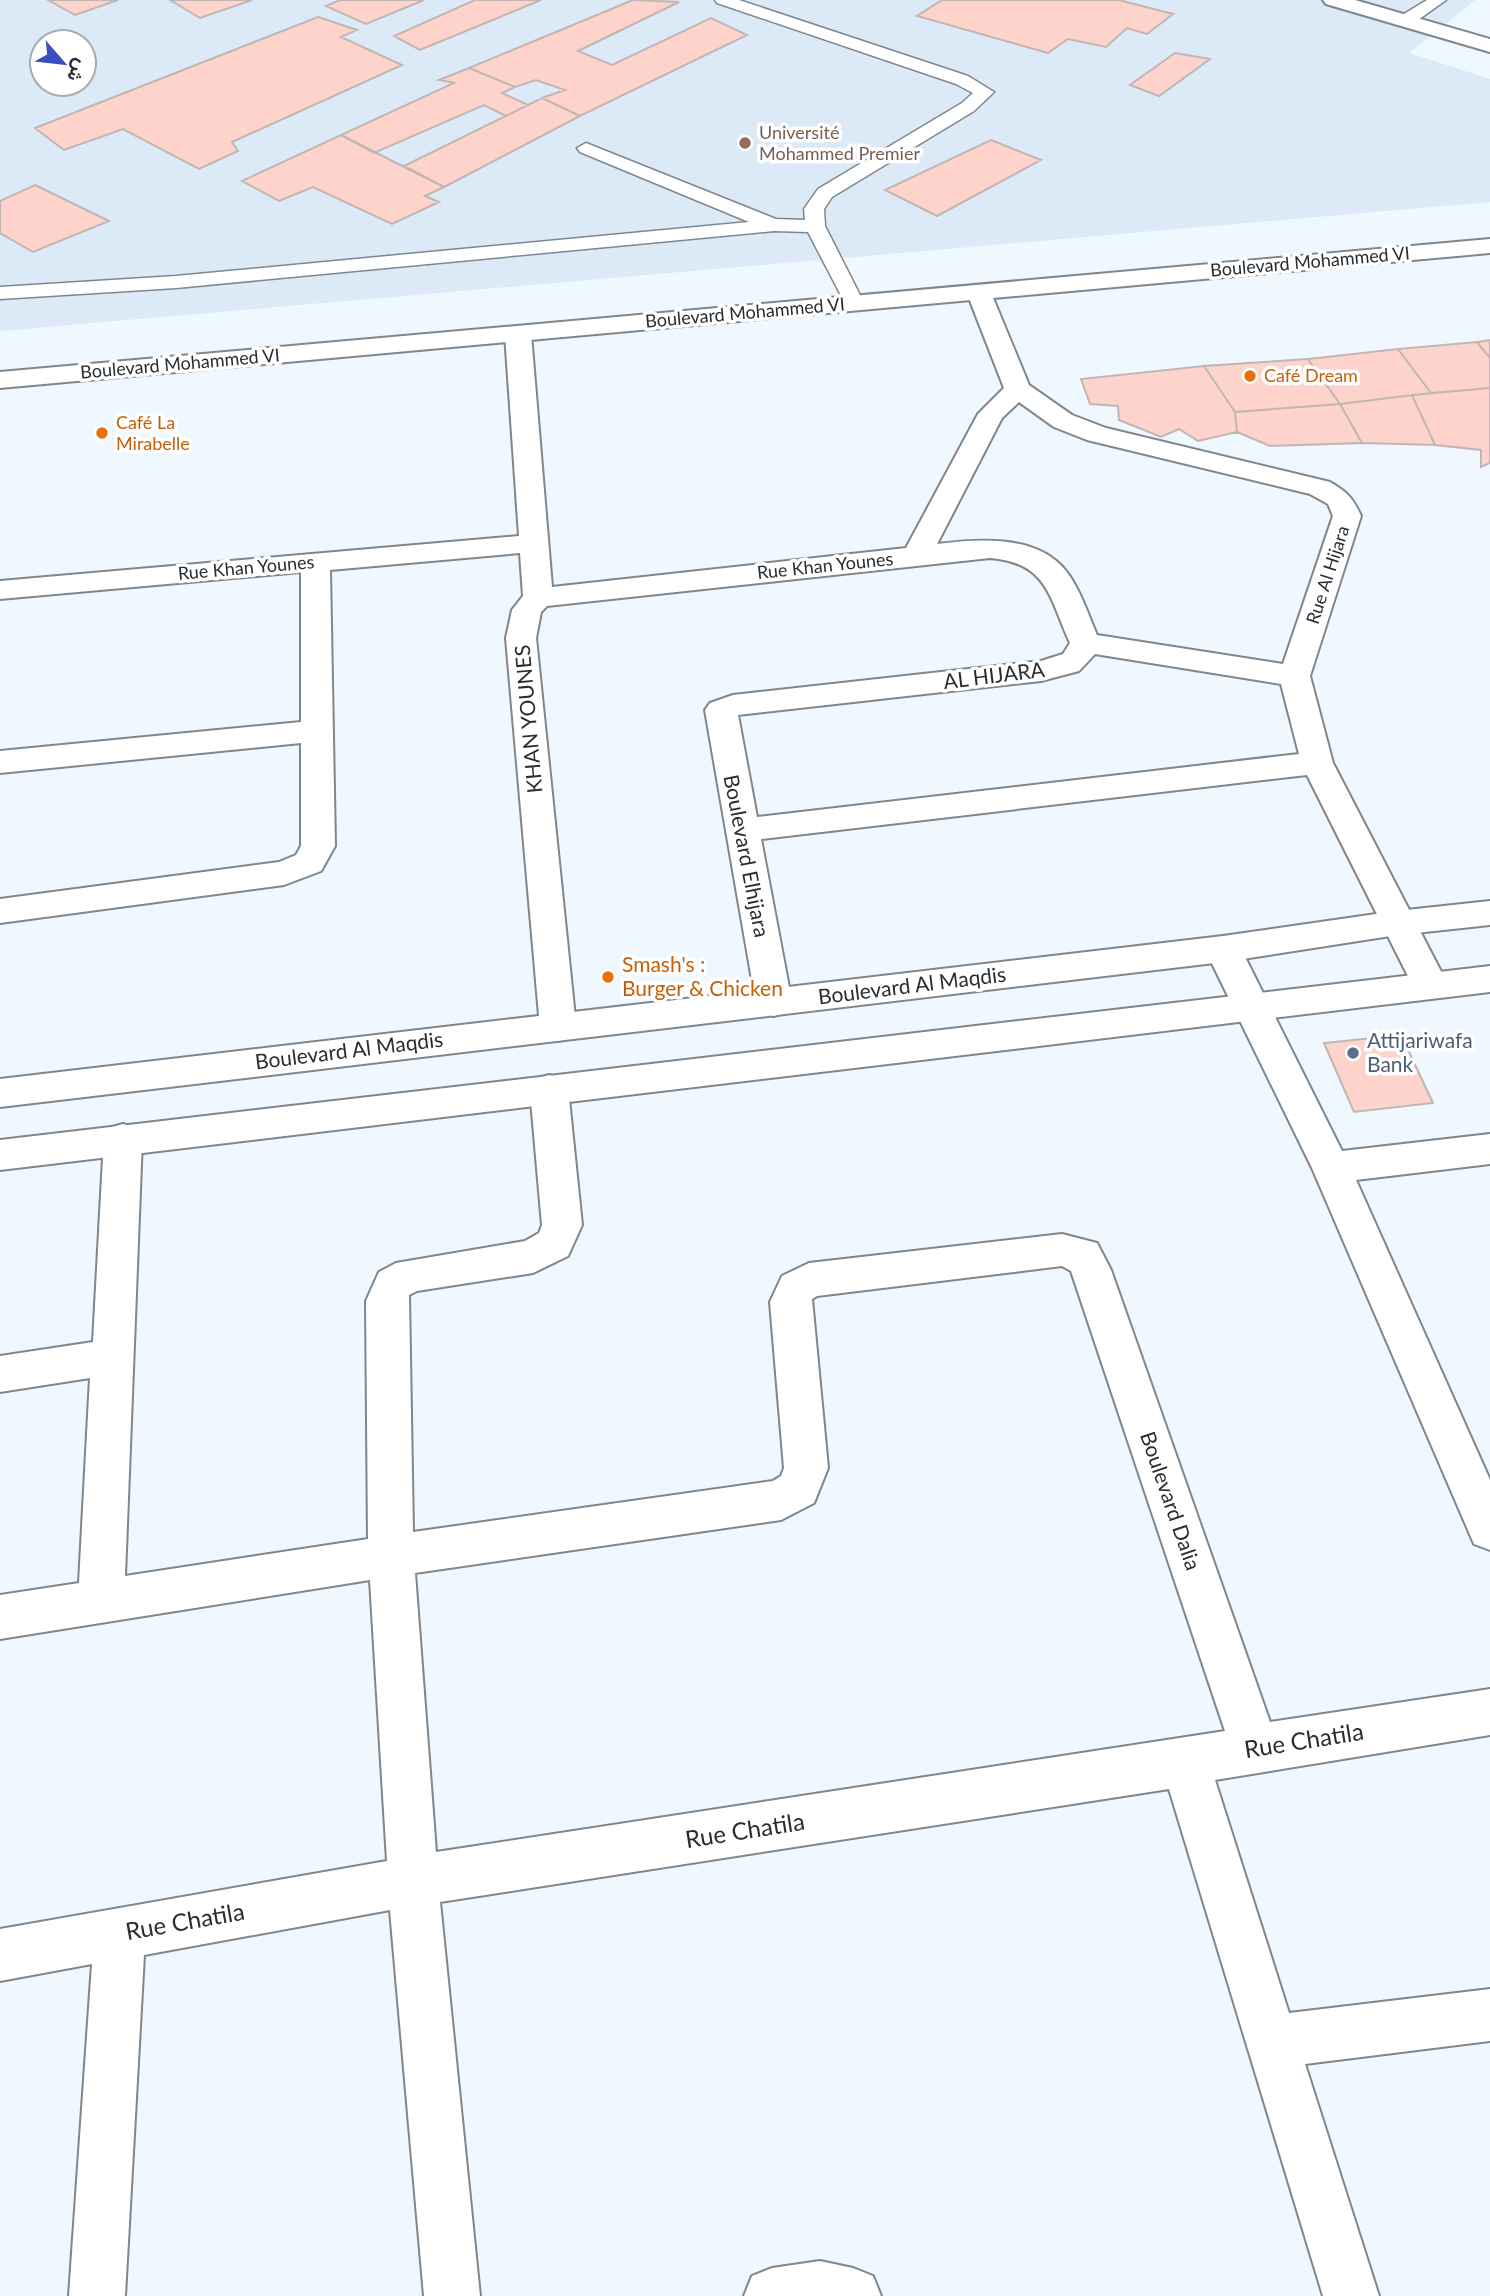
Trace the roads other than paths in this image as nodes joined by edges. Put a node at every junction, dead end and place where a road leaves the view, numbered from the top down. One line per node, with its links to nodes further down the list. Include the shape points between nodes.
1 (723, 0): 8 (lane, via 962,80 985,92 968,107 825,193 814,209)
2 (1333, 0): 4 (street)
3 (1438, 0): 4 (lane)
4 (1405, 21): 5 (street)
5 (1490, 46)
6 (586, 148): 7 (lane)
7 (774, 225): 8 (lane); 11 (lane, via 176,282)
8 (815, 226): 12 (lane)
9 (1490, 246): 10 (street, Boulevard Mohammed VI)
10 (979, 292): 12 (street, Boulevard Mohammed VI); 15 (street)
11 (0, 293)
12 (854, 303): 13 (street, Boulevard Mohammed VI)
13 (518, 334): 14 (street, Boulevard Mohammed VI); 16 (street)
14 (0, 380)
15 (1017, 389): 17 (street, Rue Khan Younes, via 991,414); 22 (street, Rue Al Hijara, via 1063,421 1097,434 1320,488 1340,499 1347,516)
16 (533, 543): 18 (street, Rue Khan Younes); 20 (street)
17 (916, 556): 20 (street, Rue Khan Younes); 21 (street, via 994,549 1044,564 1056,578)
18 (315, 561): 19 (street, Rue Khan Younes); 24 (street)
19 (0, 590)
20 (538, 598): 36 (street, KHAN YOUNES, via 527,610 521,638)
21 (1086, 643): 22 (street); 23 (street, AL HIJARA, via 1081,657 1066,666 1041,671 733,705)
22 (1295, 676): 26 (street)
23 (721, 710): 27 (street, Boulevard Elhijara)
24 (316, 731): 25 (street); 28 (street, via 318,846 310,863 284,873)
25 (0, 762)
26 (1317, 764): 27 (street); 30 (street)
27 (741, 830): 34 (street, Boulevard Elhijara)
28 (0, 911)
29 (1490, 913): 30 (street, Boulevard Al Maqdis)
30 (1397, 923): 31 (street, Boulevard Al Maqdis); 33 (street)
31 (1223, 949): 34 (street, Boulevard Al Maqdis); 35 (street)
32 (1490, 979): 33 (street)
33 (1430, 985): 35 (street)
34 (774, 1003): 36 (street, Boulevard Al Maqdis)
35 (1251, 1006): 37 (street); 42 (street)
36 (558, 1027): 38 (street, Boulevard Al Maqdis)
37 (549, 1089): 39 (street); 46 (street, via 562,1225 554,1244 533,1256 410,1275 393,1284 386,1301)
38 (0, 1093)
39 (123, 1139): 41 (street); 43 (street)
40 (1490, 1149): 42 (street)
41 (0, 1155)
42 (1331, 1168): 45 (street)
43 (111, 1357): 44 (street); 47 (street)
44 (0, 1374)
45 (1490, 1530)
46 (391, 1556): 47 (street); 50 (street, Boulevard Dalia, via 781,1500 798,1489 806,1468 790,1301 796,1288 809,1280 1062,1250 1083,1255 1095,1283); 52 (street)
47 (101, 1600): 48 (street)
48 (0, 1617)
49 (1490, 1712): 50 (street, Rue Chatila)
50 (1255, 1748): 51 (street, Rue Chatila)
51 (1185, 1763): 52 (street, Rue Chatila); 56 (street)
52 (413, 1881): 53 (street, Rue Chatila); 58 (street)
53 (120, 1934): 54 (street, Rue Chatila); 57 (street)
54 (0, 1955)
55 (1490, 2015): 56 (street)
56 (1273, 2041): 61 (street)
57 (97, 2296)
58 (452, 2296)
59 (772, 2296): 60 (street, via 820,2289)
60 (853, 2296)
61 (1351, 2296)

